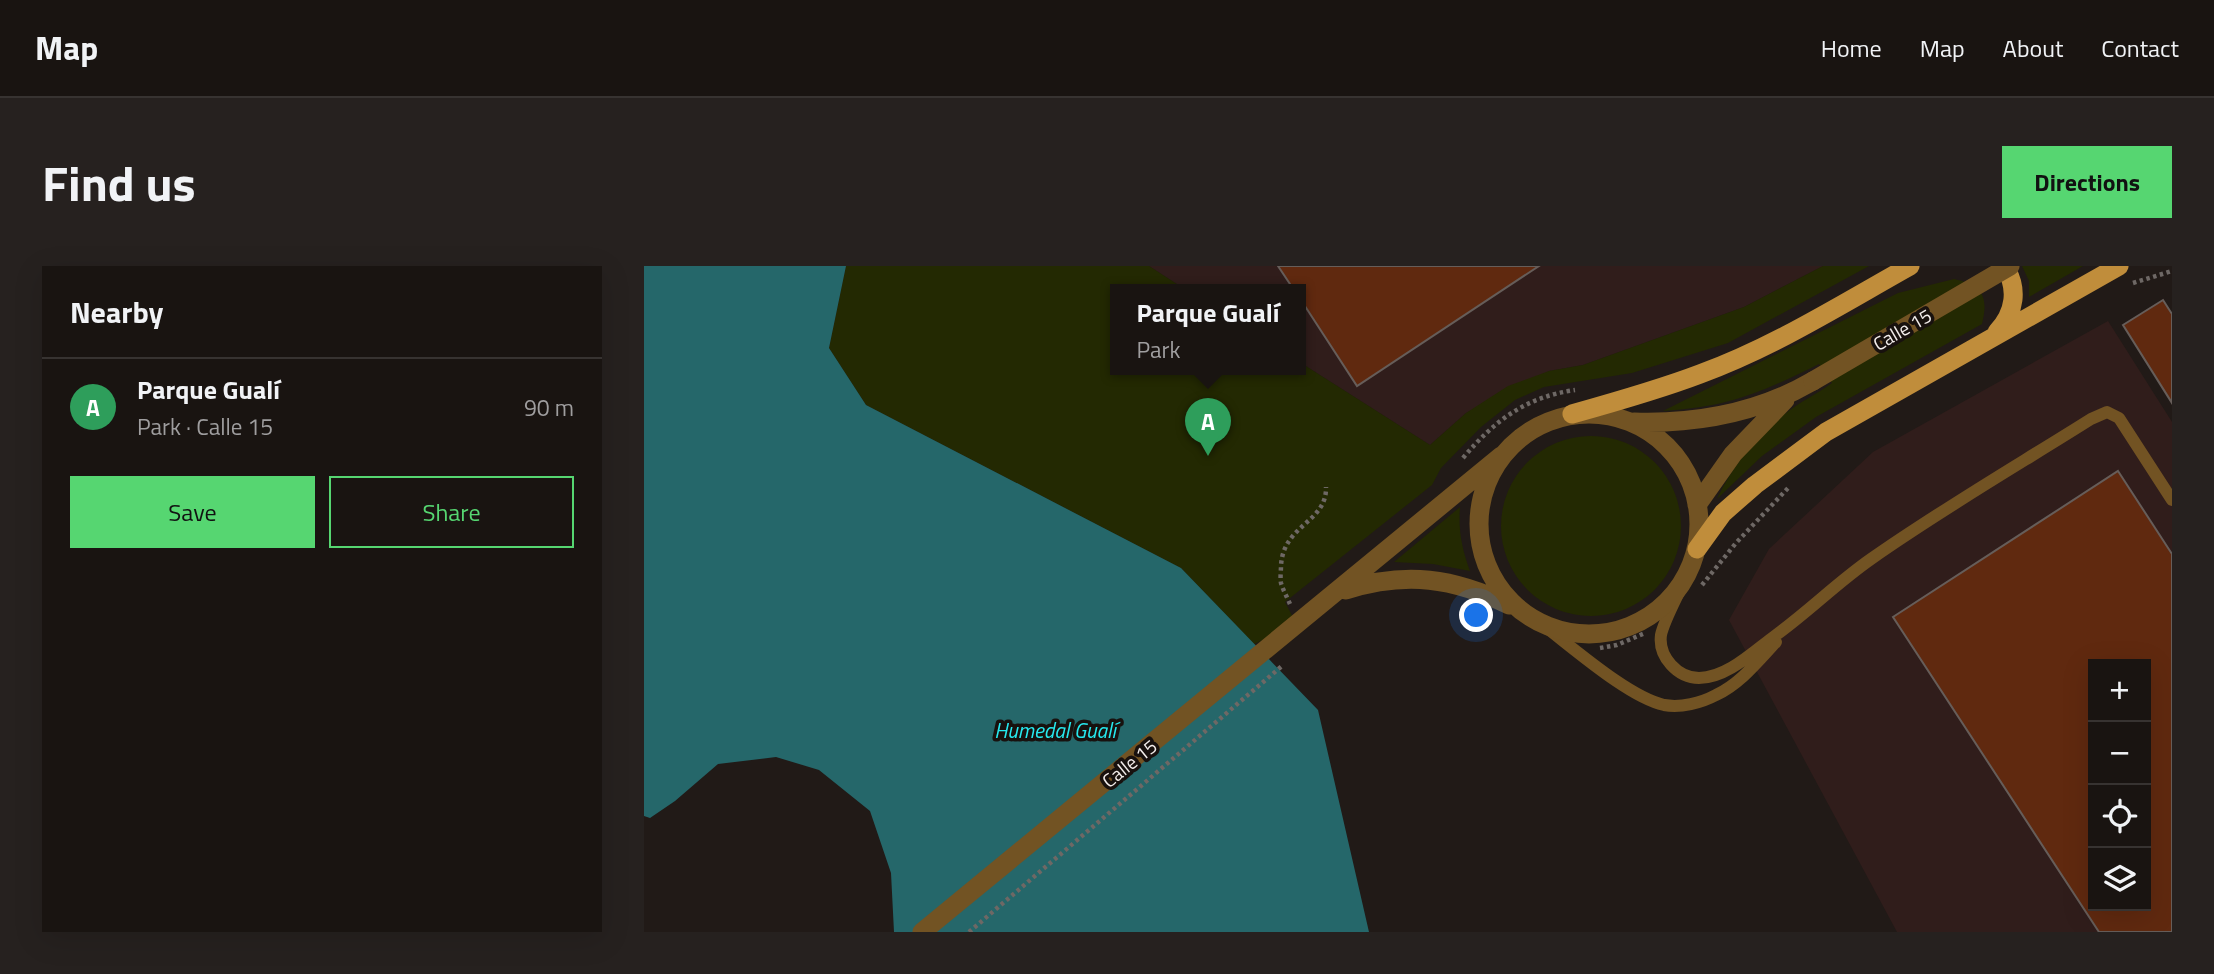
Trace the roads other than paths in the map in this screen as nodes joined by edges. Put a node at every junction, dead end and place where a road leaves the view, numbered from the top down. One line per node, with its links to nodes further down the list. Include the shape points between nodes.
1 (1910, 266): 7 (main road, via 1714,369)
2 (2004, 266): 5 (main road, via 2012,283 2011,312)
3 (2010, 266): 6 (street, Calle 15, bridge)
4 (2119, 266): 5 (main road)
5 (1994, 335): 12 (main road, via 1817,438 1723,513)
6 (1794, 392): 8 (street, Calle 15, via 1736,413 1668,423); 11 (street, Calle 15, via 1734,454)
7 (1572, 414): 8 (street, via 1604,414); 9 (street, via 1545,421)
8 (1633, 422): 11 (street, via 1676,456)
9 (1501, 456): 14 (street, Calle 15); 16 (street, via 1481,499 1481,548 1502,591)
10 (2172, 500): 15 (lane, via 2119,418 2107,412 1870,560)
11 (1698, 505): 12 (street)
12 (1697, 549): 13 (street)
13 (1686, 577): 15 (lane, via 1661,635 1666,659 1683,675 1712,677); 16 (street, via 1670,600 1622,630 1566,632)
14 (1330, 597): 16 (street, Calle 15, via 1369,583 1441,580 1476,589); 17 (street, Calle 15)
15 (1801, 617): 16 (lane, via 1742,678 1718,695 1691,705 1666,705 1637,695)
16 (1539, 622)
17 (922, 932)

